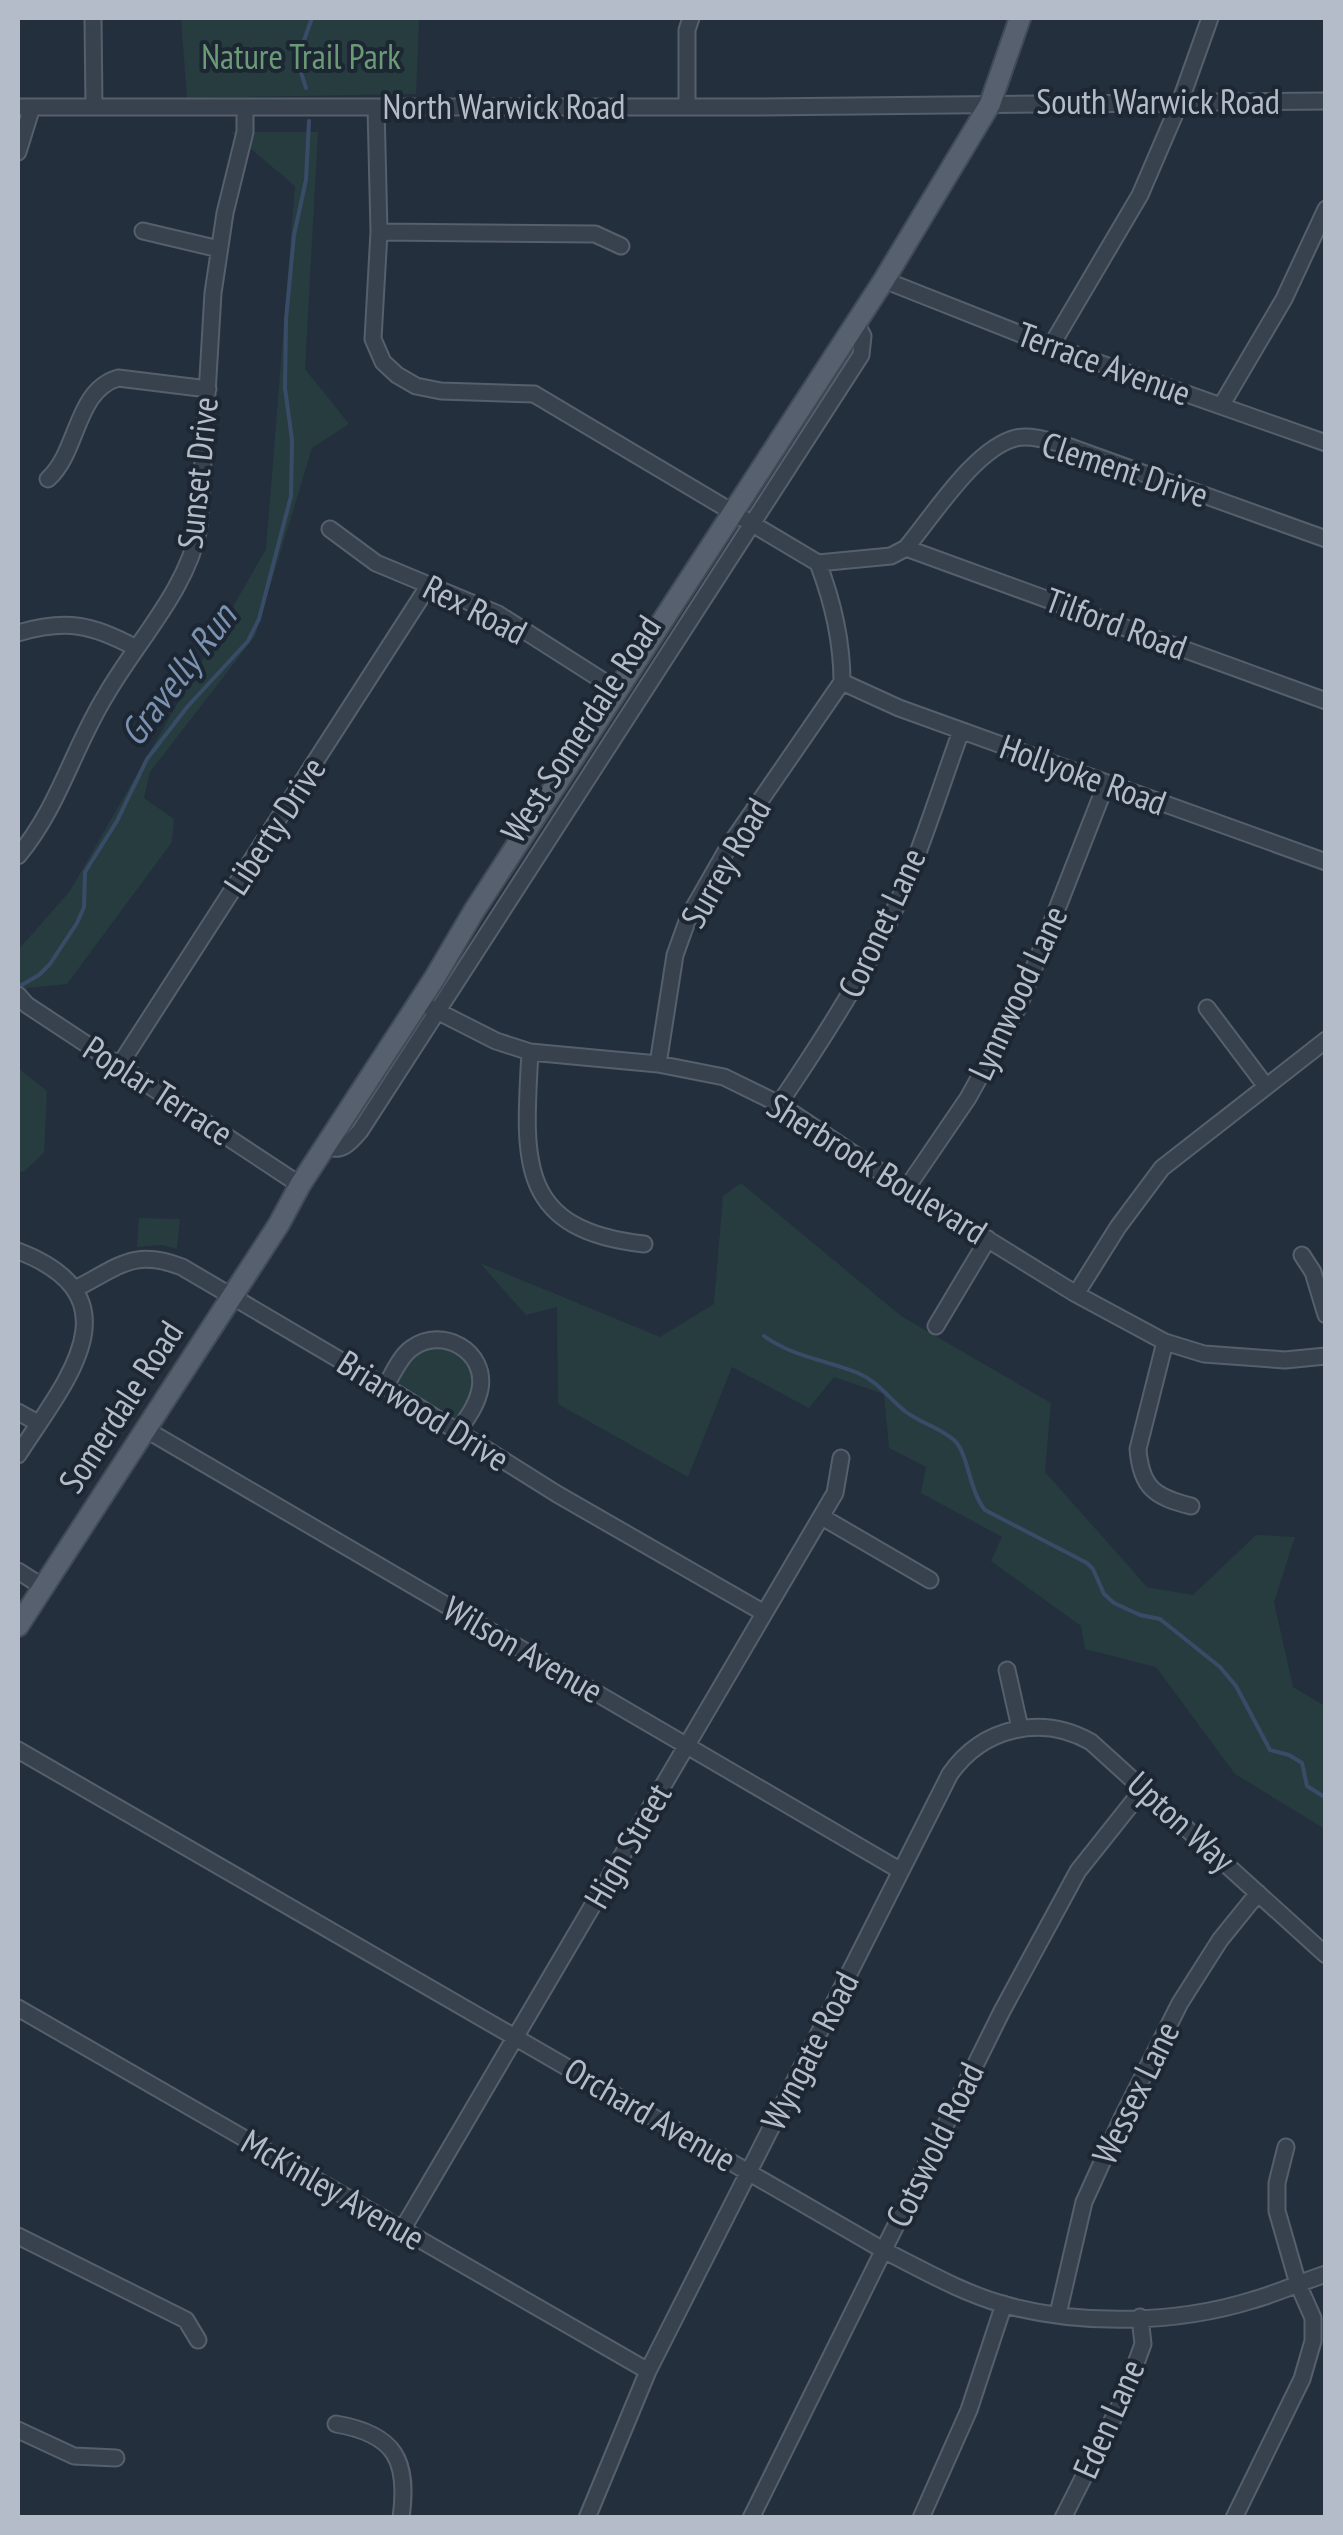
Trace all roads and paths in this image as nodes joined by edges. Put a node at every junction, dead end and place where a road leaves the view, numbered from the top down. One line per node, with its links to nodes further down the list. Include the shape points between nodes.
1 (94, 18): 11 (street)
2 (691, 18): 9 (street)
3 (1020, 18): 7 (main road, West Somerdale Road)
4 (1210, 18): 6 (street)
5 (1326, 101): 6 (street, South Warwick Road)
6 (1180, 102): 7 (street, South Warwick Road); 21 (street, via 1140,195)
7 (990, 104): 9 (street, North Warwick Road); 19 (main road, West Somerdale Road)
8 (376, 106): 9 (street, North Warwick Road); 12 (street, North Warwick Road); 16 (street)
9 (687, 106)
10 (25, 107): 11 (street, North Warwick Road); 13 (street)
11 (94, 107): 12 (street, North Warwick Road)
12 (245, 107): 18 (street, Sunset Drive)
13 (18, 152)
14 (1326, 209): 23 (street, via 1284,299)
15 (142, 232): 18 (street)
16 (379, 232): 17 (street, via 596,234); 26 (street, via 373,338 397,376 440,392 534,394)
17 (621, 246)
18 (219, 249): 22 (street, Sunset Drive)
19 (884, 280): 20 (main road, West Somerdale Road); 21 (street, Terrace Avenue)
20 (856, 323): 26 (main road, West Somerdale Road); 27 (street, West Somerdale Road, via 864,336 861,355)
21 (1052, 346): 23 (street, Terrace Avenue)
22 (208, 389): 25 (street, via 104,382); 34 (street, Sunset Drive, via 194,551)
23 (1221, 406): 24 (street, Terrace Avenue)
24 (1326, 443)
25 (48, 479)
26 (732, 511): 27 (street); 36 (main road, West Somerdale Road)
27 (751, 522): 31 (street); 43 (street, West Somerdale Road)
28 (330, 529): 32 (street, Rex Road, via 376,563)
29 (1326, 539): 30 (street, Clement Drive, via 1036,438 1006,442 977,462)
30 (906, 548): 31 (street, via 891,556); 37 (street, Tilford Road)
31 (818, 563): 35 (street, via 830,594)
32 (429, 585): 36 (street, Rex Road, via 498,614); 48 (street, Liberty Drive)
33 (18, 633): 34 (street, via 71,624)
34 (136, 648): 40 (street, Sunset Drive, via 104,697 40,829)
35 (842, 682): 38 (street, Hollyoke Road); 47 (street, Surrey Road, via 689,916)
36 (619, 692): 43 (main road, West Somerdale Road, via 507,860)
37 (1326, 701)
38 (961, 730): 39 (street, Hollyoke Road); 50 (street, Coronet Lane, via 881,938)
39 (1106, 784): 41 (street, Hollyoke Road); 52 (street, Lynnwood Lane, via 1019,1006)
40 (18, 856)
41 (1326, 862)
42 (18, 996): 48 (street, Poplar Terrace)
43 (427, 1006): 46 (street, Sherbrook Boulevard); 51 (main road, West Somerdale Road)
44 (1206, 1008): 49 (street)
45 (1326, 1040): 49 (street)
46 (530, 1052): 47 (street, Sherbrook Boulevard); 55 (street, via 527,1109 538,1188 552,1211 576,1227 606,1240)
47 (658, 1064): 50 (street, Sherbrook Boulevard, via 724,1077)
48 (119, 1066): 51 (street, Poplar Terrace)
49 (1265, 1085): 59 (street, via 1162,1168)
50 (779, 1104): 52 (street, Sherbrook Boulevard)
51 (300, 1185): 53 (main road, West Somerdale Road)
52 (906, 1189): 54 (street, Sherbrook Boulevard)
53 (279, 1224): 60 (main road, Somerdale Road)
54 (988, 1240): 59 (street, Sherbrook Boulevard); 62 (street)
55 (644, 1244)
56 (18, 1251): 58 (street, via 60,1272)
57 (1302, 1255): 61 (street)
58 (75, 1289): 60 (street, Briarwood Drive, via 136,1258 155,1257); 67 (street, via 83,1344)
59 (1076, 1294): 63 (street, Sherbrook Boulevard)
60 (232, 1295): 65 (street, Briarwood Drive); 68 (main road, Somerdale Road)
61 (1326, 1315)
62 (936, 1326)
63 (1165, 1342): 64 (street, Sherbrook Boulevard, via 1204,1354); 72 (street, via 1139,1464 1146,1484)
64 (1326, 1356)
65 (386, 1387): 69 (street, Briarwood Drive); 69 (street, via 410,1349 437,1338 460,1346 476,1362 480,1381)
66 (18, 1412): 67 (street)
67 (38, 1423): 70 (street)
68 (145, 1429): 76 (main road, Somerdale Road); 81 (street, Wilson Avenue)
69 (458, 1430): 77 (street, Briarwood Drive)
70 (18, 1455)
71 (841, 1458): 73 (street, High Street, via 835,1493)
72 (1192, 1506)
73 (822, 1516): 75 (street); 77 (street, High Street)
74 (18, 1571): 76 (street)
75 (930, 1580)
76 (42, 1587): 78 (main road, Somerdale Road)
77 (764, 1614): 81 (street, High Street)
78 (18, 1626)
79 (1007, 1670): 80 (street)
80 (1020, 1728): 83 (street, Upton Way, via 1078,1734); 84 (street, Wyngate Road, via 982,1742 960,1760)
81 (687, 1746): 84 (street, Wilson Avenue); 88 (street, High Street)
82 (18, 1750): 88 (street, Orchard Avenue)
83 (1144, 1788): 85 (street, Upton Way); 93 (street, Cotswold Road, via 1078,1870)
84 (901, 1871): 90 (street, Wyngate Road)
85 (1258, 1893): 86 (street, Upton Way); 97 (street, Wessex Lane, via 1180,2003 1123,2116 1084,2202)
86 (1326, 1955)
87 (18, 2008): 91 (street, McKinley Avenue)
88 (516, 2038): 90 (street, Orchard Avenue); 91 (street, High Street)
89 (1286, 2147): 95 (street, via 1278,2211)
90 (749, 2172): 93 (street, Orchard Avenue); 100 (street, Wyngate Road)
91 (402, 2230): 100 (street, McKinley Avenue)
92 (18, 2236): 99 (street, via 186,2320)
93 (883, 2250): 96 (street, Orchard Avenue); 106 (street, Cotswold Road)
94 (1326, 2274): 95 (street, Orchard Avenue)
95 (1298, 2284): 98 (street, Orchard Avenue, via 1194,2313); 109 (street, via 1313,2318 1313,2341 1302,2378)
96 (1004, 2304): 97 (street, Orchard Avenue); 107 (street, via 969,2410)
97 (1058, 2314): 98 (street, Orchard Avenue)
98 (1140, 2317): 108 (street, Eden Lane, via 1143,2344 1123,2399)
99 (198, 2340)
100 (648, 2372): 105 (street, Wyngate Road)
101 (336, 2424): 104 (street, via 369,2432 394,2452 405,2489)
102 (18, 2430): 103 (street, via 74,2456)
103 (116, 2458)
104 (401, 2518)
105 (588, 2518)
106 (751, 2518)
107 (921, 2518)
108 (1063, 2518)
109 (1234, 2518)

